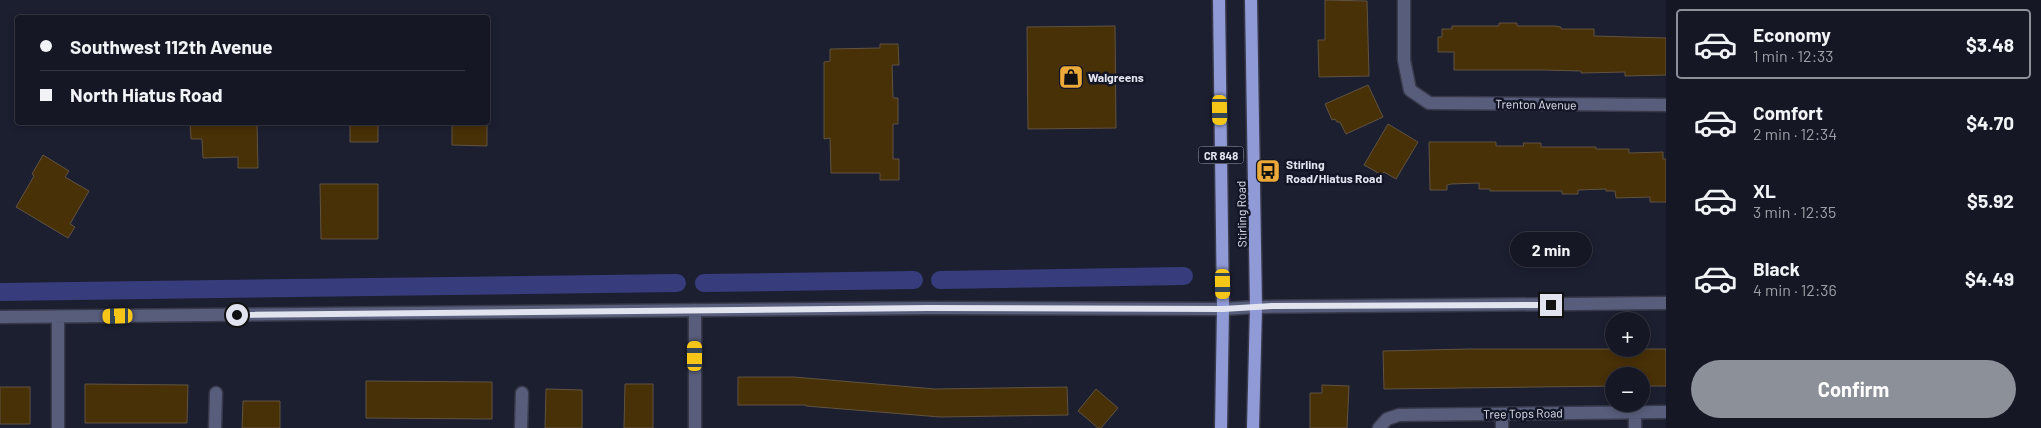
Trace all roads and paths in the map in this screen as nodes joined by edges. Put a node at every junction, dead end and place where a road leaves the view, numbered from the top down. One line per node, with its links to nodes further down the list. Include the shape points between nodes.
1 (1219, 0): 7 (main road, Stirling Road / CR 848)
2 (1251, 0): 6 (main road, Stirling Road / CR 848)
3 (1404, 0): 4 (street, Trenton Avenue, via 1404,60 1410,90 1429,103)
4 (1666, 105)
5 (1666, 303): 6 (street)
6 (1256, 307): 7 (street); 23 (main road, Stirling Road / CR 848)
7 (1223, 309): 8 (street); 22 (main road, Stirling Road / CR 848)
8 (695, 310): 10 (street); 21 (street)
9 (0, 317): 10 (street)
10 (58, 317): 18 (street)
11 (216, 393): 19 (street)
12 (522, 394): 20 (street)
13 (1635, 412): 16 (street, Tree Tops Road); 25 (street)
14 (1650, 412): 15 (street, Tree Tops Road)
15 (1666, 412)
16 (1502, 414): 17 (street, Tree Tops Road, via 1399,415 1387,419); 24 (street)
17 (1380, 426)
18 (58, 428)
19 (216, 428)
20 (521, 428)
21 (695, 428)
22 (1221, 428)
23 (1253, 428)
24 (1502, 428)
25 (1635, 428)

